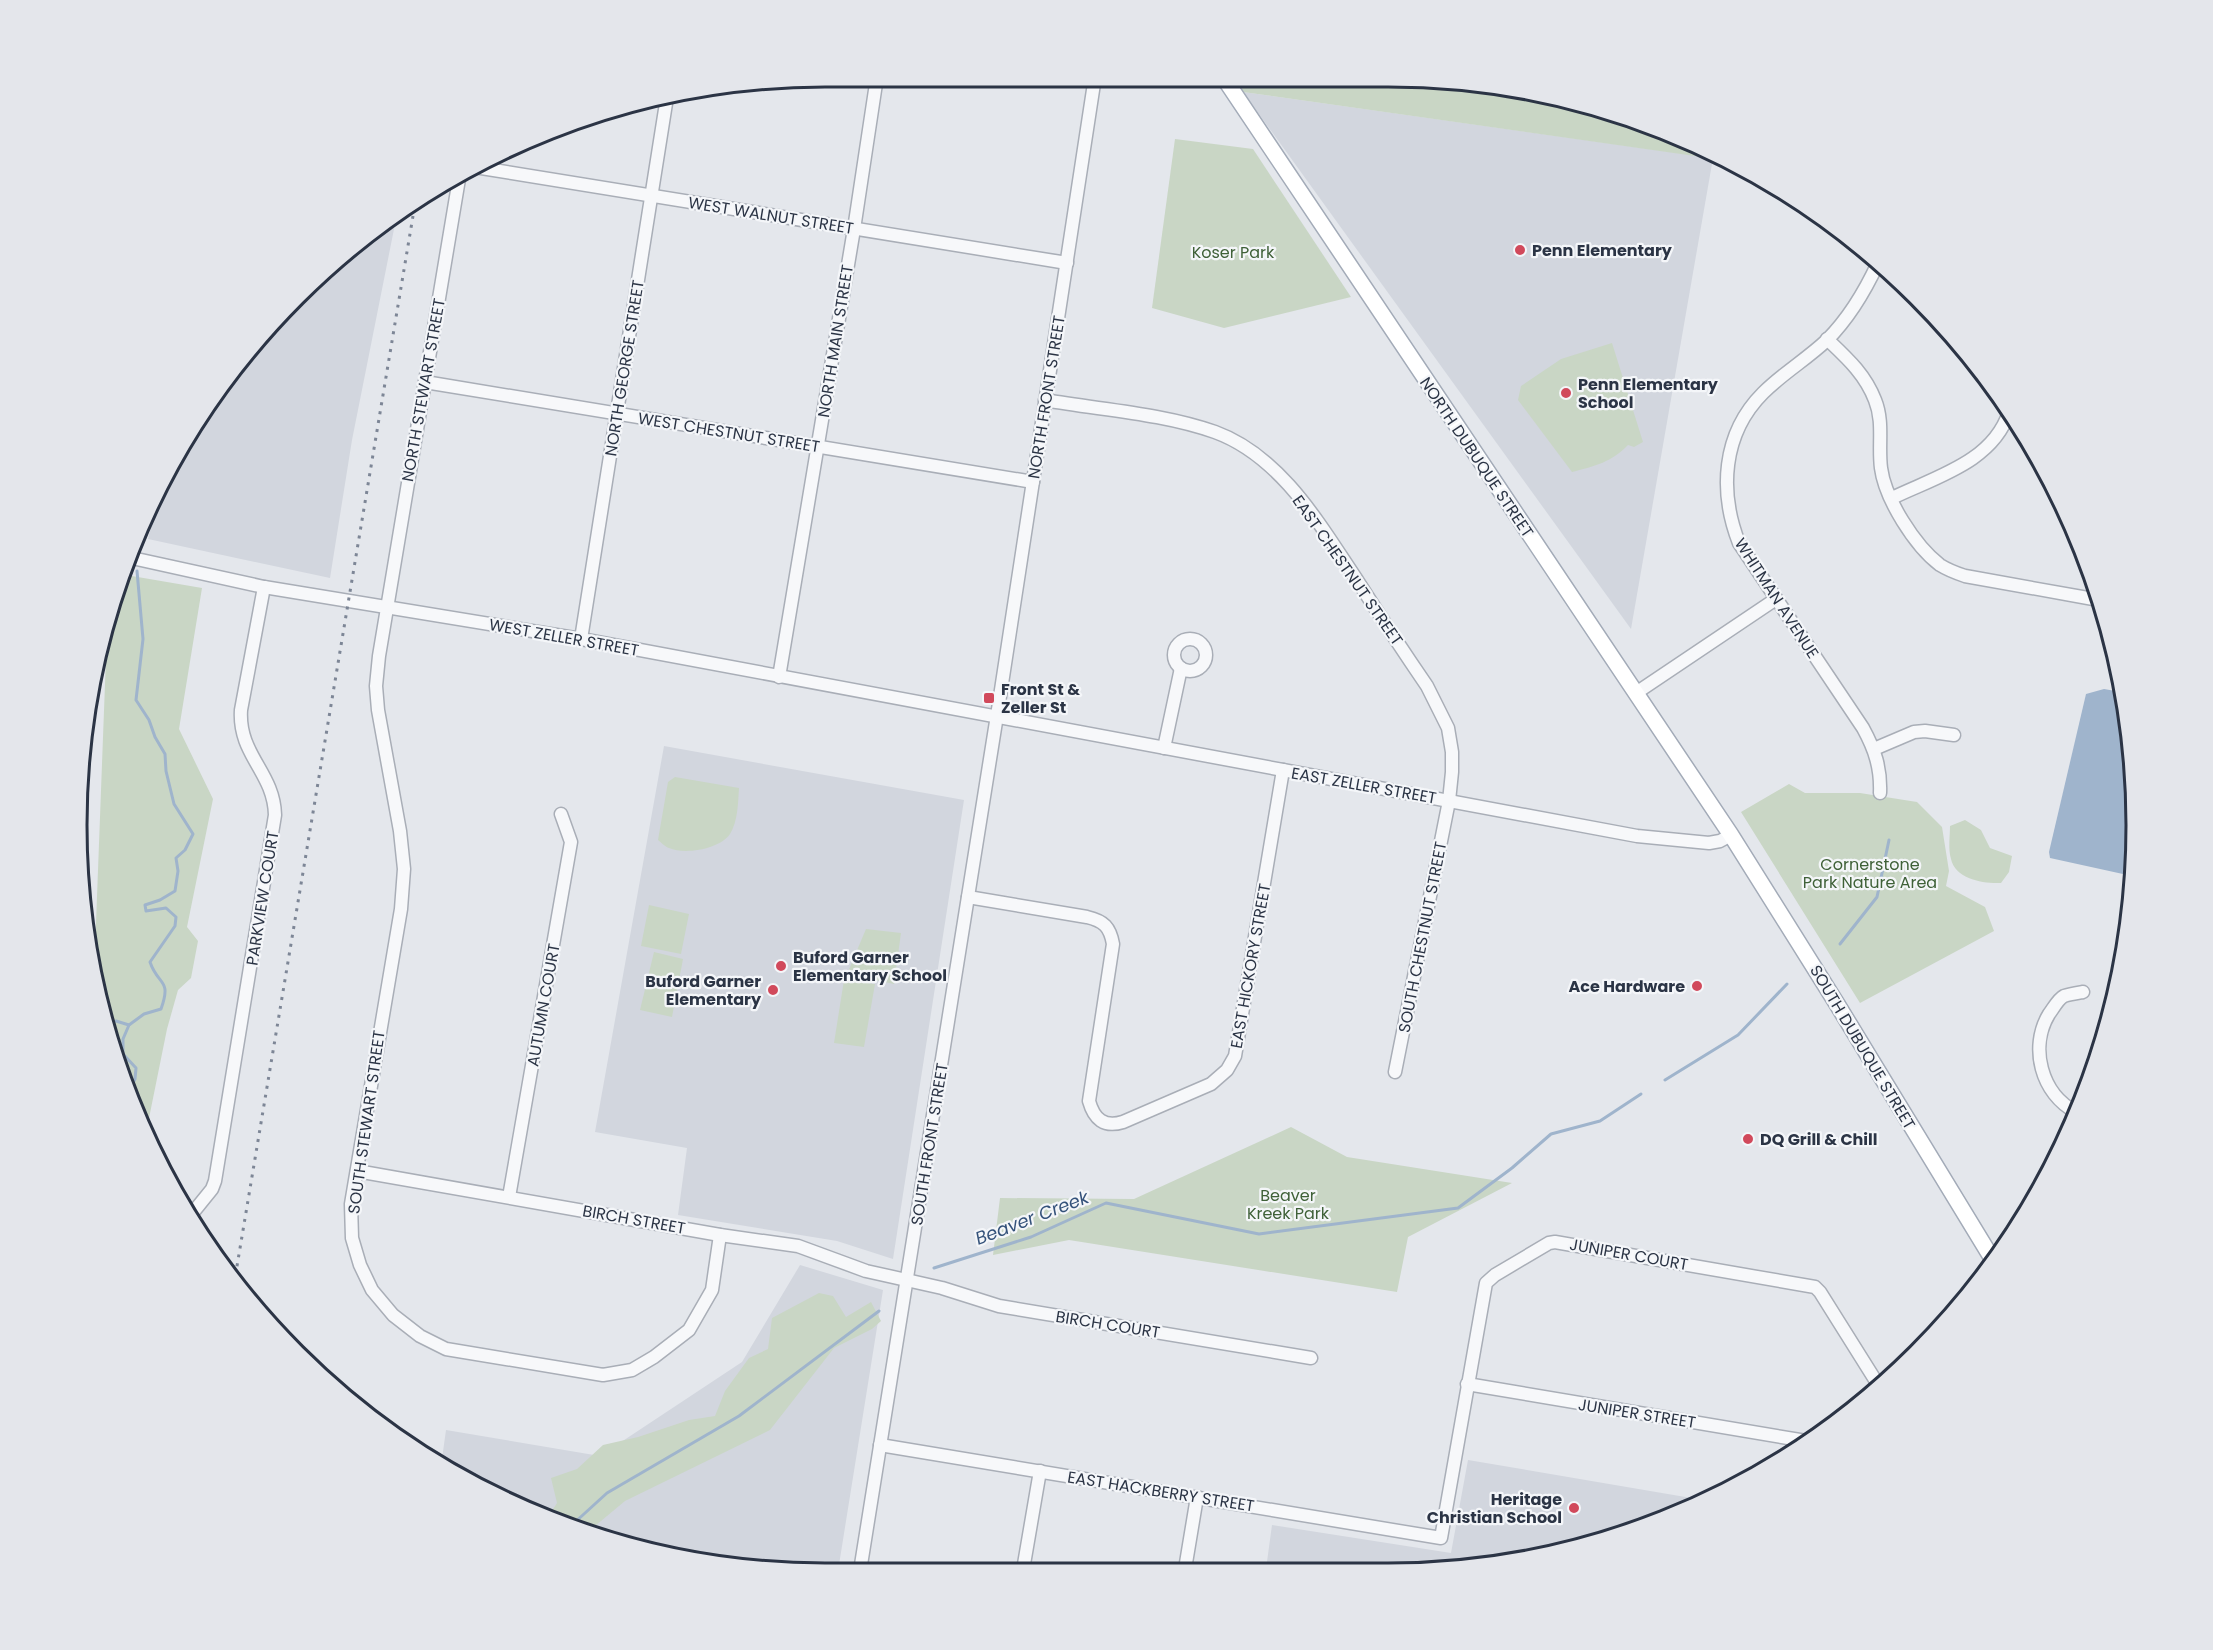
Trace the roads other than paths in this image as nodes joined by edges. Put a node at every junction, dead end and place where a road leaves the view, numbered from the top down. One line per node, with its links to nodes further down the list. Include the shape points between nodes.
1 (875, 87): 8 (street, NORTH MAIN STREET)
2 (1093, 87): 9 (street, NORTH FRONT STREET)
3 (1230, 87): 27 (main road, NORTH DUBUQUE STREET)
4 (666, 105): 7 (street, NORTH GEORGE STREET)
5 (488, 169): 7 (street, WEST WALNUT STREET)
6 (458, 185): 12 (street, NORTH STEWART STREET)
7 (652, 195): 8 (street, WEST WALNUT STREET); 14 (street, NORTH GEORGE STREET)
8 (854, 229): 9 (street, WEST WALNUT STREET); 16 (street, NORTH MAIN STREET)
9 (1067, 263): 13 (street, NORTH FRONT STREET)
10 (1874, 270): 11 (street, WHITMAN AVENUE, via 1856,303)
11 (1827, 339): 18 (street, via 1862,374 1876,401 1881,469); 22 (street, WHITMAN AVENUE, via 1775,381 1750,409 1738,429 1727,467 1731,524)
12 (425, 382): 14 (street, WEST CHESTNUT STREET); 23 (street, NORTH STEWART STREET)
13 (1045, 400): 17 (street, NORTH FRONT STREET); 34 (street, EAST CHESTNUT STREET, via 1172,421 1216,433 1241,445 1286,481 1338,551 1442,713 1452,752)
14 (617, 414): 16 (street, WEST CHESTNUT STREET); 24 (street, NORTH GEORGE STREET)
15 (2006, 421): 18 (street, via 1983,452)
16 (818, 446): 17 (street, WEST CHESTNUT STREET); 26 (street, NORTH MAIN STREET)
17 (1033, 482): 28 (street, NORTH FRONT STREET)
18 (1892, 498): 21 (street, via 1920,545 1945,568 1965,576)
19 (137, 559): 20 (street, WEST ZELLER STREET)
20 (264, 587): 23 (street, WEST ZELLER STREET); 43 (street, PARKVIEW COURT, via 240,723 244,740 274,798 275,815 215,1180)
21 (2090, 598)
22 (1776, 599): 27 (street); 31 (street, WHITMAN AVENUE)
23 (387, 608): 24 (street, WEST ZELLER STREET); 41 (street, SOUTH STEWART STREET, via 377,676 378,710 404,868 401,909)
24 (581, 639): 26 (street, WEST ZELLER STREET)
25 (1181, 668): 30 (street)
26 (779, 677): 28 (street, WEST ZELLER STREET)
27 (1636, 693): 36 (main road, NORTH DUBUQUE STREET)
28 (997, 716): 30 (street, EAST ZELLER STREET); 37 (street, SOUTH FRONT STREET)
29 (1954, 735): 31 (street, via 1914,732)
30 (1164, 748): 32 (street, EAST ZELLER STREET)
31 (1874, 749): 33 (street, WHITMAN AVENUE)
32 (1283, 770): 34 (street, EAST ZELLER STREET); 37 (street, EAST HICKORY STREET, via 1235,1056 1227,1070 1211,1084 1123,1122 1115,1125 1097,1120 1089,1101 1113,944 1111,932 1100,920)
33 (1880, 793)
34 (1449, 801): 36 (street, EAST ZELLER STREET, via 1637,836 1709,843); 39 (street, SOUTH CHESTNUT STREET)
35 (561, 814): 42 (street, AUTUMN COURT, via 571,842)
36 (1731, 836): 45 (main road, SOUTH DUBUQUE STREET)
37 (968, 897): 46 (street, SOUTH FRONT STREET)
38 (2083, 992): 40 (street, via 2062,997 2043,1024 2040,1041 2044,1077 2053,1094)
39 (1395, 1072)
40 (2069, 1109)
41 (357, 1171): 42 (street, BIRCH STREET); 44 (street, SOUTH STEWART STREET, via 351,1204 352,1238 372,1290 393,1315 420,1336 446,1349 603,1375 632,1370 689,1330 712,1290)
42 (509, 1197): 44 (street, BIRCH STREET)
43 (195, 1210)
44 (720, 1235): 46 (street, BIRCH STREET, via 798,1246 866,1271)
45 (1989, 1253)
46 (908, 1280): 47 (street, BIRCH COURT, via 999,1306); 51 (street, SOUTH FRONT STREET)
47 (1311, 1358)
48 (1875, 1380): 49 (street, JUNIPER COURT, via 1815,1287 1555,1242 1486,1283)
49 (1467, 1384): 50 (street, JUNIPER STREET); 54 (street, JUNIPER COURT)
50 (1797, 1440)
51 (880, 1445): 52 (street, EAST HACKBERRY STREET); 55 (street, SOUTH FRONT STREET)
52 (1040, 1471): 53 (street, EAST HACKBERRY STREET); 56 (street)
53 (1197, 1497): 54 (street, EAST HACKBERRY STREET); 57 (street)
54 (1441, 1538)
55 (861, 1563)
56 (1024, 1563)
57 (1186, 1563)

